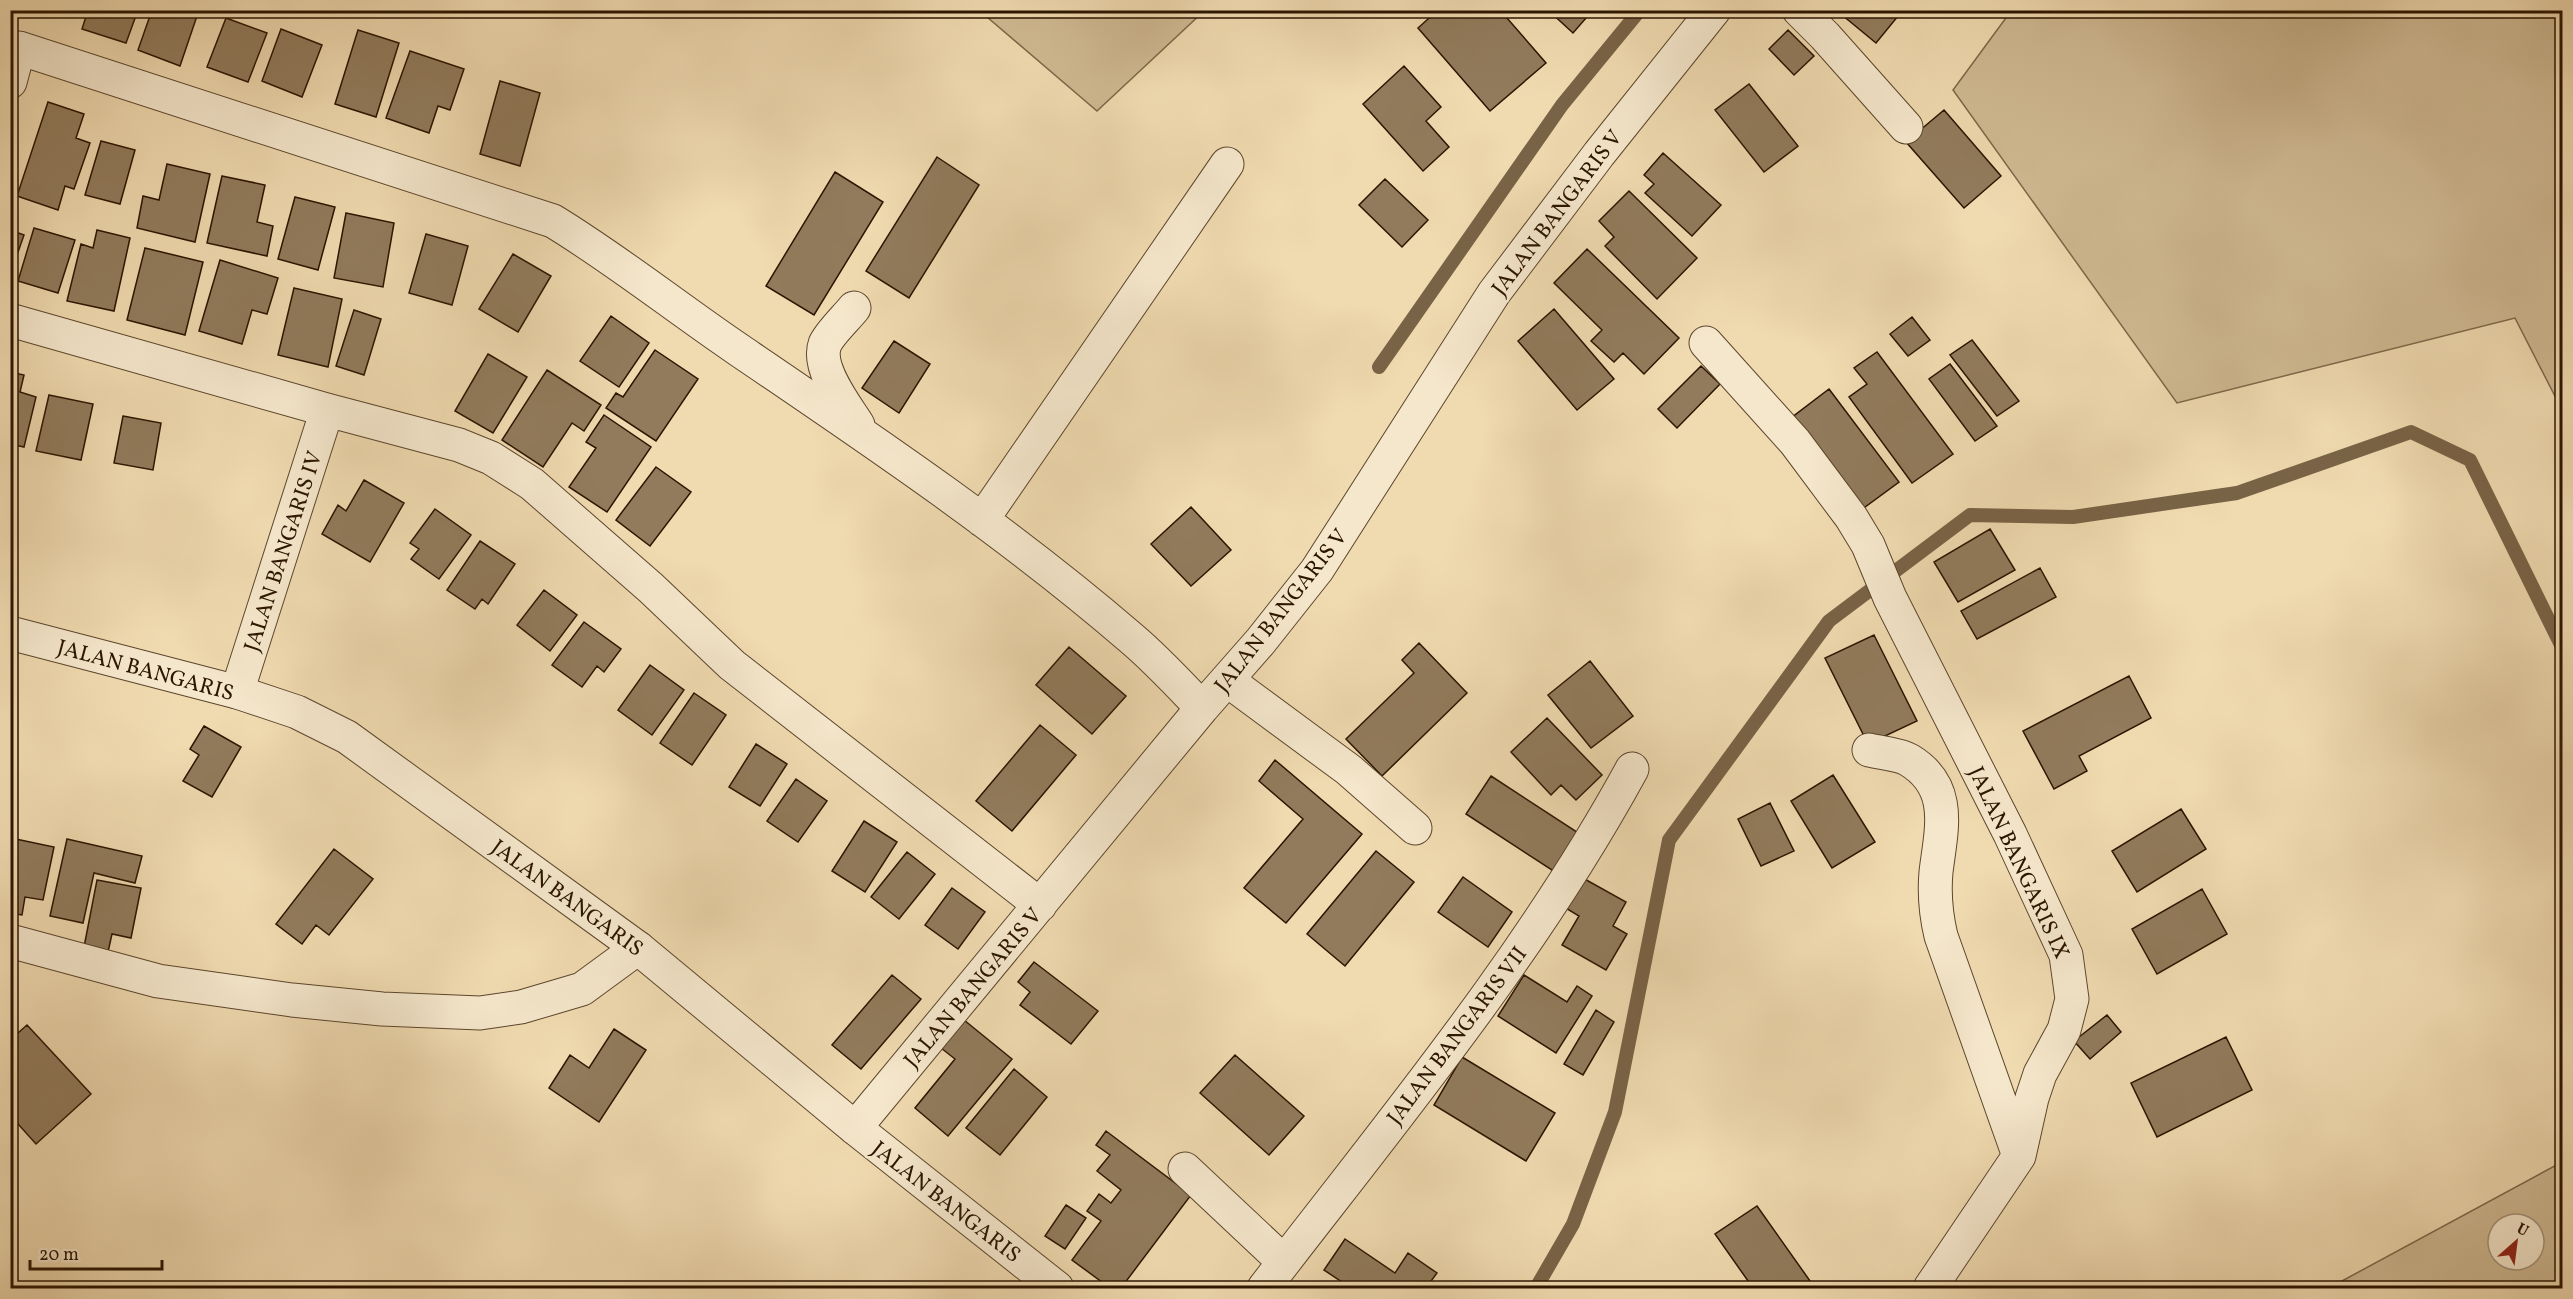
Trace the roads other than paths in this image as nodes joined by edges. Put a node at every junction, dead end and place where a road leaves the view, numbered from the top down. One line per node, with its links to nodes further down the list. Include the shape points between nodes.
1 (1714, 10): 14 (street, JALAN BANGARIS V, via 1494,292 1317,570)
2 (1799, 10): 5 (street)
3 (15, 46): 4 (street); 11 (street, via 553,220)
4 (10, 82)
5 (1906, 127)
6 (1227, 164): 12 (street)
7 (854, 308): 11 (street, via 825,345 825,362 834,388)
8 (10, 320): 10 (street)
9 (1706, 343): 24 (street, JALAN BANGARIS IX, via 1795,442 1868,545 1890,598 2010,834 2066,955 2072,999 2064,1030 2040,1074)
10 (327, 410): 15 (street, JALAN BANGARIS IV); 20 (street, via 459,445 491,458 532,484 732,665)
11 (866, 436): 12 (street)
12 (982, 520): 16 (street, via 1132,639)
13 (10, 633): 15 (street, JALAN BANGARIS)
14 (1227, 680): 16 (street, JALAN BANGARIS V); 19 (street, via 1349,770)
15 (237, 692): 22 (street, JALAN BANGARIS, via 297,712 347,737)
16 (1203, 708): 20 (street, JALAN BANGARIS V)
17 (1869, 750): 24 (street, via 1908,759 1930,778 1942,807 1935,910)
18 (1632, 770): 26 (street, JALAN BANGARIS VII, via 1599,830 1509,968)
19 (1415, 828)
20 (1040, 905): 23 (street, JALAN BANGARIS V)
21 (10, 941): 22 (street, via 158,981 382,1009 480,1013 521,1007 582,989)
22 (638, 948): 23 (street, JALAN BANGARIS)
23 (855, 1128): 27 (street, JALAN BANGARIS)
24 (2019, 1156): 29 (street, JALAN BANGARIS IX)
25 (1185, 1169): 26 (street)
26 (1284, 1262): 28 (street, JALAN BANGARIS VII)
27 (1057, 1288)
28 (1264, 1288)
29 (1930, 1288)

